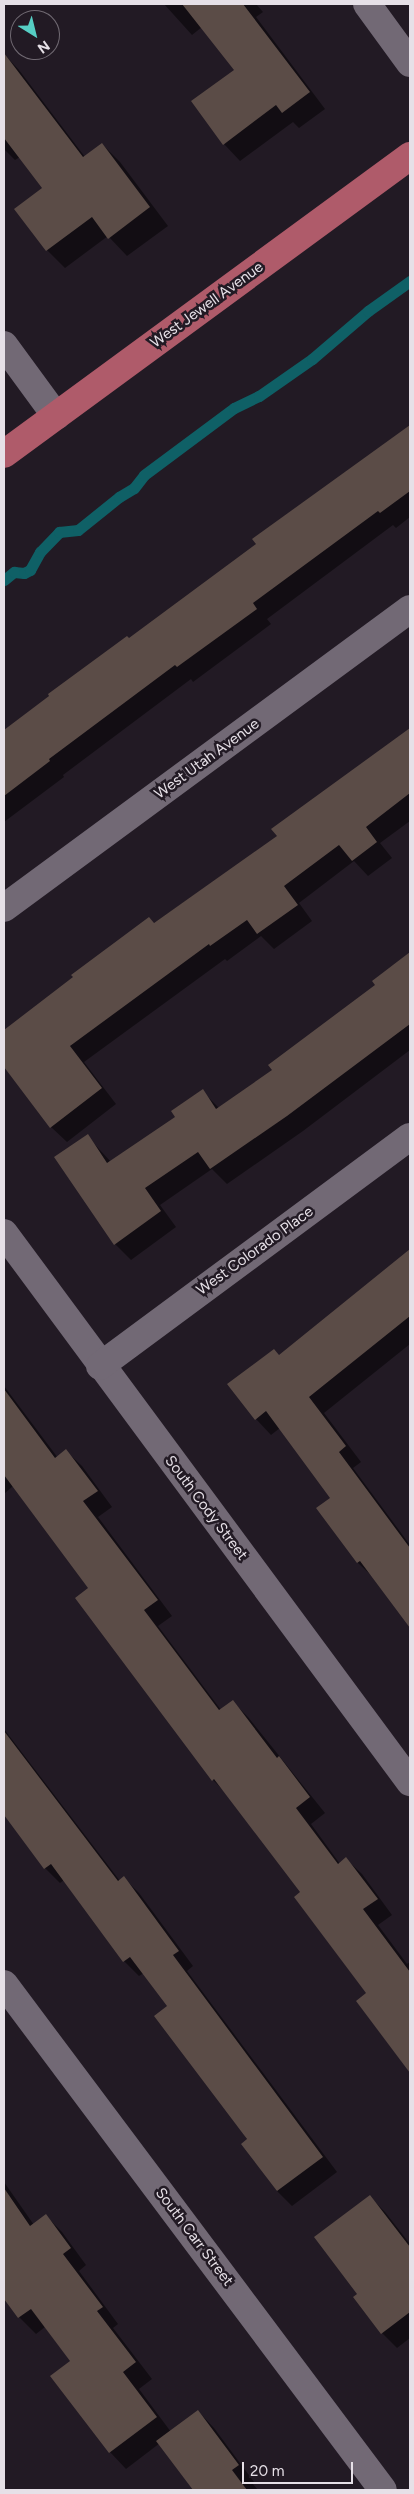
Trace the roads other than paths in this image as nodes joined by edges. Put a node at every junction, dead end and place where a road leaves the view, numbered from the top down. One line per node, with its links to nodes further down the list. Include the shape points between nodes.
1 (367, 4): 2 (street)
2 (410, 63)
3 (410, 156): 5 (main road, West Jewell Avenue)
4 (4, 345): 5 (street)
5 (56, 416): 6 (main road, West Jewell Avenue)
6 (4, 454)
7 (410, 609): 8 (street, West Utah Avenue)
8 (4, 908)
9 (410, 1137): 11 (street, West Colorado Place)
10 (4, 1233): 11 (street, South Cody Street)
11 (100, 1366): 12 (street, South Cody Street)
12 (410, 1782)
13 (4, 1984): 14 (street, South Carr Street)
14 (383, 2490)

